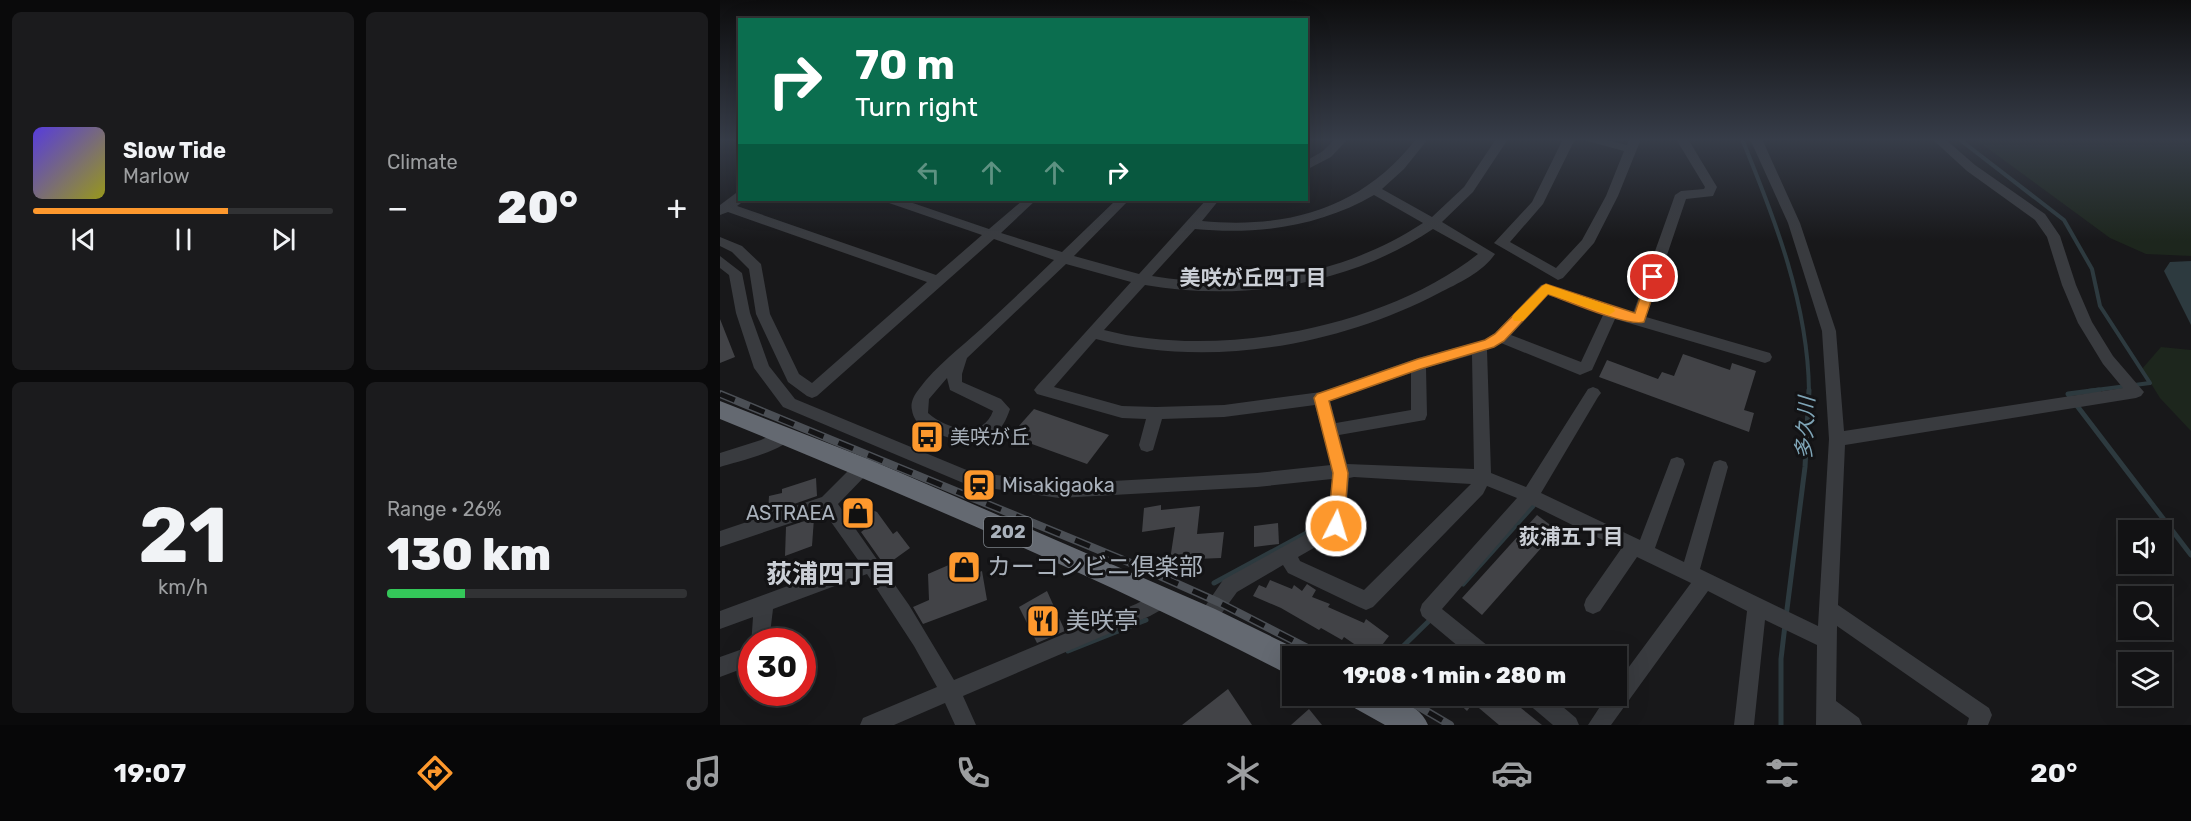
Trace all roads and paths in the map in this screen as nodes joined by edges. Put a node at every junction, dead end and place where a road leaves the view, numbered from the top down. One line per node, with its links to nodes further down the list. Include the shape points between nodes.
1 (1392, 173): 8 (street)
2 (1480, 173): 15 (street, via 1461,198)
3 (1552, 173): 4 (street, via 1537,204 1501,243 1558,275 1587,243)
4 (1621, 173)
5 (1702, 173): 24 (street, via 1711,187 1709,193 1681,195)
6 (1773, 173): 39 (street, via 1785,196 1829,331)
7 (1978, 173): 39 (street, via 2040,217 2053,236 2085,323 2131,387 2075,402)
8 (1373, 189): 15 (street); 16 (street, via 1321,214 1273,224 1220,228)
9 (738, 200): 14 (street)
10 (896, 201): 17 (street)
11 (1029, 201): 17 (street)
12 (1122, 201): 19 (street)
13 (1212, 201): 16 (street)
14 (723, 209): 22 (street)
15 (1432, 222): 21 (street, via 1383,251 1305,279 1232,287); 25 (street, via 1488,254 1416,299 1357,321 1306,334 1194,347 1139,344)
16 (1191, 224): 21 (street)
17 (991, 234): 19 (street); 22 (street)
18 (720, 241): 22 (street, via 737,249 756,267 763,314 793,378 812,392)
19 (1064, 258): 21 (street); 29 (street)
20 (720, 261): 45 (street, via 735,273 743,313 762,368 789,403 968,478 1059,491)
21 (1140, 280): 25 (street)
22 (938, 281)
23 (1611, 312): 24 (street); 26 (street, via 1546,289); 26 (street, via 1587,366 1580,369)
24 (1639, 318): 28 (street)
25 (1093, 333): 36 (street, via 1042,390 1122,412)
26 (1500, 337): 27 (street)
27 (1479, 347): 30 (street); 46 (street)
28 (1765, 357)
29 (960, 358): 31 (street, via 954,374); 34 (street, via 921,397)
30 (1418, 364): 33 (street); 37 (street, via 1419,415)
31 (955, 387): 34 (street, via 931,395); 34 (street, via 995,403 1002,409 1000,420 977,437 960,436 930,424 922,418)
32 (1593, 393): 47 (street)
33 (1322, 398): 36 (street, via 1224,411); 37 (street)
34 (919, 408)
35 (720, 410): 38 (highway, 202)
36 (1156, 412): 40 (street)
37 (1331, 430): 45 (street)
38 (786, 435): 41 (street); 43 (highway, 202)
39 (1837, 439): 58 (street)
40 (1147, 444)
41 (720, 460)
42 (1677, 464): 50 (street)
43 (862, 467): 48 (street); 54 (highway, 202)
44 (1720, 467): 53 (street)
45 (1341, 473): 46 (street, via 1354,470); 51 (street, via 1336,526)
46 (1483, 477): 47 (street); 51 (street, via 1477,489 1366,601 1294,567)
47 (1530, 496): 50 (street); 63 (street, via 1435,615)
48 (828, 503): 49 (street); 52 (street)
49 (720, 539)
50 (1639, 548): 53 (street); 56 (street)
51 (1287, 555): 59 (street, via 1230,586)
52 (871, 564): 55 (street); 67 (street)
53 (1697, 576): 57 (street); 76 (street)
54 (1161, 600): 59 (highway, 202); 67 (street)
55 (764, 604): 60 (street); 61 (street)
56 (1593, 605)
57 (1757, 605): 62 (street); 77 (street)
58 (1828, 609): 62 (street); 79 (street, via 1982,714)
59 (1206, 618): 64 (highway, 202)
60 (720, 620)
61 (761, 628)
62 (1827, 640): 70 (street)
63 (1473, 646)
64 (1282, 656)
65 (738, 660): 66 (street)
66 (720, 667)
67 (954, 697): 72 (street); 73 (street)
68 (1371, 706): 71 (highway)
69 (1546, 706): 75 (street)
70 (1826, 716): 78 (street)
71 (1384, 718): 74 (highway)
72 (870, 725)
73 (966, 725)
74 (1414, 725)
75 (1569, 725)
76 (1598, 725)
77 (1744, 725)
78 (1852, 725)
79 (1977, 725)

